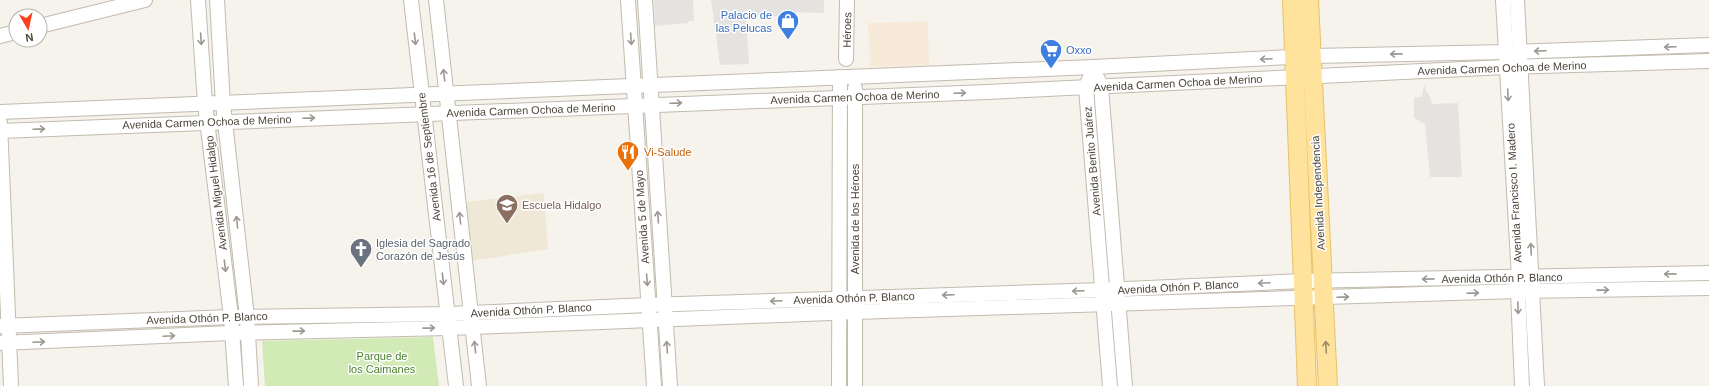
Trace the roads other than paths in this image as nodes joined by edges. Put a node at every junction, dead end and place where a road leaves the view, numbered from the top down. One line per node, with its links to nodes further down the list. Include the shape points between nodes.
1 (145, 0): 13 (street)
2 (198, 0): 45 (street, Avenida Miguel Hidalgo, one-way to 45)
3 (217, 0): 46 (street, Avenida Miguel Hidalgo)
4 (411, 0): 41 (street, Avenida 16 de Septiembre, one-way to 41)
5 (436, 0): 40 (street, one-way to 5)
6 (628, 0): 34 (street, Avenida 5 de Mayo, one-way to 34)
7 (645, 0): 35 (street, Avenida 5 de Mayo)
8 (847, 0): 20 (street, Héroes)
9 (1292, 0): 19 (main road, Avenida Independencia)
10 (1309, 0): 18 (main road, Avenida Independencia)
11 (1503, 0): 15 (street, Avenida Francisco I. Madero)
12 (1517, 0): 16 (street, Avenida Francisco I. Madero)
13 (48, 24)
14 (1709, 46): 16 (street, Avenida Carmen Ochoa de Merino, one-way to 16)
15 (1506, 52): 16 (street, Avenida Carmen Ochoa de Merino); 17 (street, Avenida Carmen Ochoa de Merino); 25 (street, Avenida Francisco I. Madero)
16 (1520, 52): 24 (street, Avenida Francisco I. Madero)
17 (1427, 54): 18 (street, Avenida Carmen Ochoa de Merino, one-way to 18); 27 (street)
18 (1312, 56): 19 (street, Avenida Carmen Ochoa de Merino); 30 (main road, Avenida Independencia)
19 (1294, 58): 21 (street, Avenida Carmen Ochoa de Merino, one-way to 21); 31 (main road, Avenida Independencia)
20 (846, 60)
21 (1218, 61): 23 (street, Avenida Carmen Ochoa de Merino); 32 (street)
22 (1709, 61): 24 (street, Avenida Carmen Ochoa de Merino)
23 (1093, 67): 26 (street, Avenida Carmen Ochoa de Merino); 36 (street, Avenida Benito Juárez); 37 (street, Avenida Benito Juárez)
24 (1520, 67): 25 (street, Avenida Carmen Ochoa de Merino); 57 (street, Avenida Francisco I. Madero, one-way to 24)
25 (1506, 68): 27 (street, Avenida Carmen Ochoa de Merino); 57 (street, Avenida Francisco I. Madero, one-way to 57)
26 (986, 71): 29 (street, Avenida Carmen Ochoa de Merino); 39 (street)
27 (1426, 71): 30 (street, Avenida Carmen Ochoa de Merino)
28 (840, 76): 29 (street, Avenida Carmen Ochoa de Merino); 33 (street, Avenida Carmen Ochoa de Merino); 42 (street, Avenida de los Héroes)
29 (855, 76): 43 (street, Avenida de los Héroes)
30 (1313, 76): 31 (street, Avenida Carmen Ochoa de Merino); 59 (main road, Avenida Independencia)
31 (1295, 78): 32 (street, Avenida Carmen Ochoa de Merino); 62 (main road, Avenida Independencia)
32 (1220, 82): 36 (street, Avenida Carmen Ochoa de Merino)
33 (703, 83): 35 (street, Avenida Carmen Ochoa de Merino); 44 (street)
34 (635, 86): 35 (street, Avenida Carmen Ochoa de Merino); 38 (street, Avenida Carmen Ochoa de Merino); 48 (street, Avenida 5 de Mayo)
35 (650, 86): 47 (street, Avenida 5 de Mayo)
36 (1101, 87): 37 (street, Avenida Carmen Ochoa de Merino); 61 (street, Avenida Benito Juárez)
37 (1086, 88): 39 (street, Avenida Carmen Ochoa de Merino); 60 (street, Avenida Benito Juárez)
38 (522, 90): 40 (street, Avenida Carmen Ochoa de Merino); 49 (street)
39 (987, 92): 43 (street, Avenida Carmen Ochoa de Merino, one-way to 39)
40 (446, 93): 41 (street, Avenida Carmen Ochoa de Merino); 52 (street)
41 (422, 95): 46 (street, Avenida Carmen Ochoa de Merino); 51 (street, Avenida 16 de Septiembre)
42 (840, 97): 43 (street, Avenida Carmen Ochoa de Merino); 44 (street, Avenida Carmen Ochoa de Merino); 64 (street, Avenida de los Héroes)
43 (855, 97): 65 (street, Avenida de los Héroes)
44 (704, 102): 47 (street, Avenida Carmen Ochoa de Merino, one-way to 44)
45 (205, 104): 46 (street, Avenida Carmen Ochoa de Merino); 50 (street, Avenida Carmen Ochoa de Merino); 54 (street, Avenida Miguel Hidalgo)
46 (224, 104): 53 (street, Avenida Miguel Hidalgo)
47 (651, 104): 48 (street, Avenida Carmen Ochoa de Merino); 68 (street, Avenida 5 de Mayo, one-way to 47)
48 (635, 106): 49 (street, Avenida Carmen Ochoa de Merino); 67 (street, Avenida 5 de Mayo, one-way to 67)
49 (523, 110): 52 (street, Avenida Carmen Ochoa de Merino)
50 (0, 112): 55 (street)
51 (424, 113): 52 (street, Avenida Carmen Ochoa de Merino); 53 (street, Avenida Carmen Ochoa de Merino, one-way to 51); 77 (street, Avenida 16 de Septiembre, one-way to 77)
52 (449, 113): 74 (street, one-way to 52)
53 (226, 121): 54 (street, Avenida Carmen Ochoa de Merino); 73 (street, Avenida Miguel Hidalgo, one-way to 53)
54 (207, 122): 55 (street, Avenida Carmen Ochoa de Merino, one-way to 54); 72 (street, Avenida Miguel Hidalgo, one-way to 72)
55 (0, 131): 78 (street)
56 (1709, 273): 57 (street, Avenida Othón P. Blanco, one-way to 57)
57 (1523, 282): 59 (street, Avenida Othón P. Blanco); 63 (street, Avenida Francisco I. Madero); 95 (street, Avenida Francisco I. Madero, one-way to 95)
58 (1709, 288): 63 (street, Avenida Othón P. Blanco, one-way to 58)
59 (1323, 289): 62 (street, Avenida Othón P. Blanco); 94 (main road, Avenida Independencia, one-way to 59)
60 (1103, 290): 61 (street, Avenida Othón P. Blanco); 65 (street, Avenida Othón P. Blanco, one-way to 65); 69 (street, Avenida Benito Juárez)
61 (1117, 290): 62 (street, Avenida Othón P. Blanco, one-way to 61); 66 (street, Avenida Benito Juárez)
62 (1303, 290): 66 (street, Avenida Othón P. Blanco); 93 (main road, Avenida Independencia)
63 (1532, 292): 96 (street, Avenida Francisco I. Madero)
64 (839, 298): 65 (street, Avenida Othón P. Blanco); 68 (street, Avenida Othón P. Blanco, one-way to 68); 71 (street, Avenida de los Héroes)
65 (855, 298): 70 (street, Avenida de los Héroes)
66 (1118, 304): 69 (street, Avenida Othón P. Blanco); 92 (street, Avenida Benito Juárez)
67 (648, 305): 68 (street, Avenida Othón P. Blanco); 74 (street, Avenida Othón P. Blanco); 76 (street, Avenida 5 de Mayo)
68 (664, 305): 75 (street, Avenida 5 de Mayo)
69 (1104, 305): 70 (street, Avenida Othón P. Blanco); 91 (street, Avenida Benito Juárez)
70 (855, 312): 71 (street, Avenida Othón P. Blanco); 90 (street, Avenida de los Héroes)
71 (839, 313): 75 (street, Avenida Othón P. Blanco); 89 (street, Avenida de los Héroes)
72 (231, 317): 73 (street, Avenida Othón P. Blanco); 78 (street, Avenida Othón P. Blanco); 79 (street, Avenida Miguel Hidalgo)
73 (246, 317): 77 (street, Avenida Othón P. Blanco); 80 (street, Avenida Miguel Hidalgo)
74 (471, 319): 76 (street, Avenida Othón P. Blanco); 77 (street, Avenida Othón P. Blanco); 86 (street, one-way to 74)
75 (665, 319): 76 (street, Avenida Othón P. Blanco); 88 (street, Avenida 5 de Mayo, one-way to 75)
76 (648, 320): 87 (street, Avenida 5 de Mayo)
77 (448, 321): 80 (street, Avenida Othón P. Blanco, one-way to 77); 85 (street, Avenida 16 de Septiembre)
78 (4, 326): 81 (street)
79 (231, 333): 80 (street, Avenida Othón P. Blanco); 81 (street, Avenida Othón P. Blanco, one-way to 79); 83 (street, Avenida Miguel Hidalgo)
80 (247, 333): 84 (street, Avenida Miguel Hidalgo)
81 (5, 343): 82 (street)
82 (11, 386)
83 (236, 386)
84 (251, 386)
85 (456, 386)
86 (479, 386)
87 (654, 386)
88 (670, 386)
89 (839, 386)
90 (855, 386)
91 (1110, 386)
92 (1125, 386)
93 (1307, 386)
94 (1328, 386)
95 (1522, 386)
96 (1537, 386)

